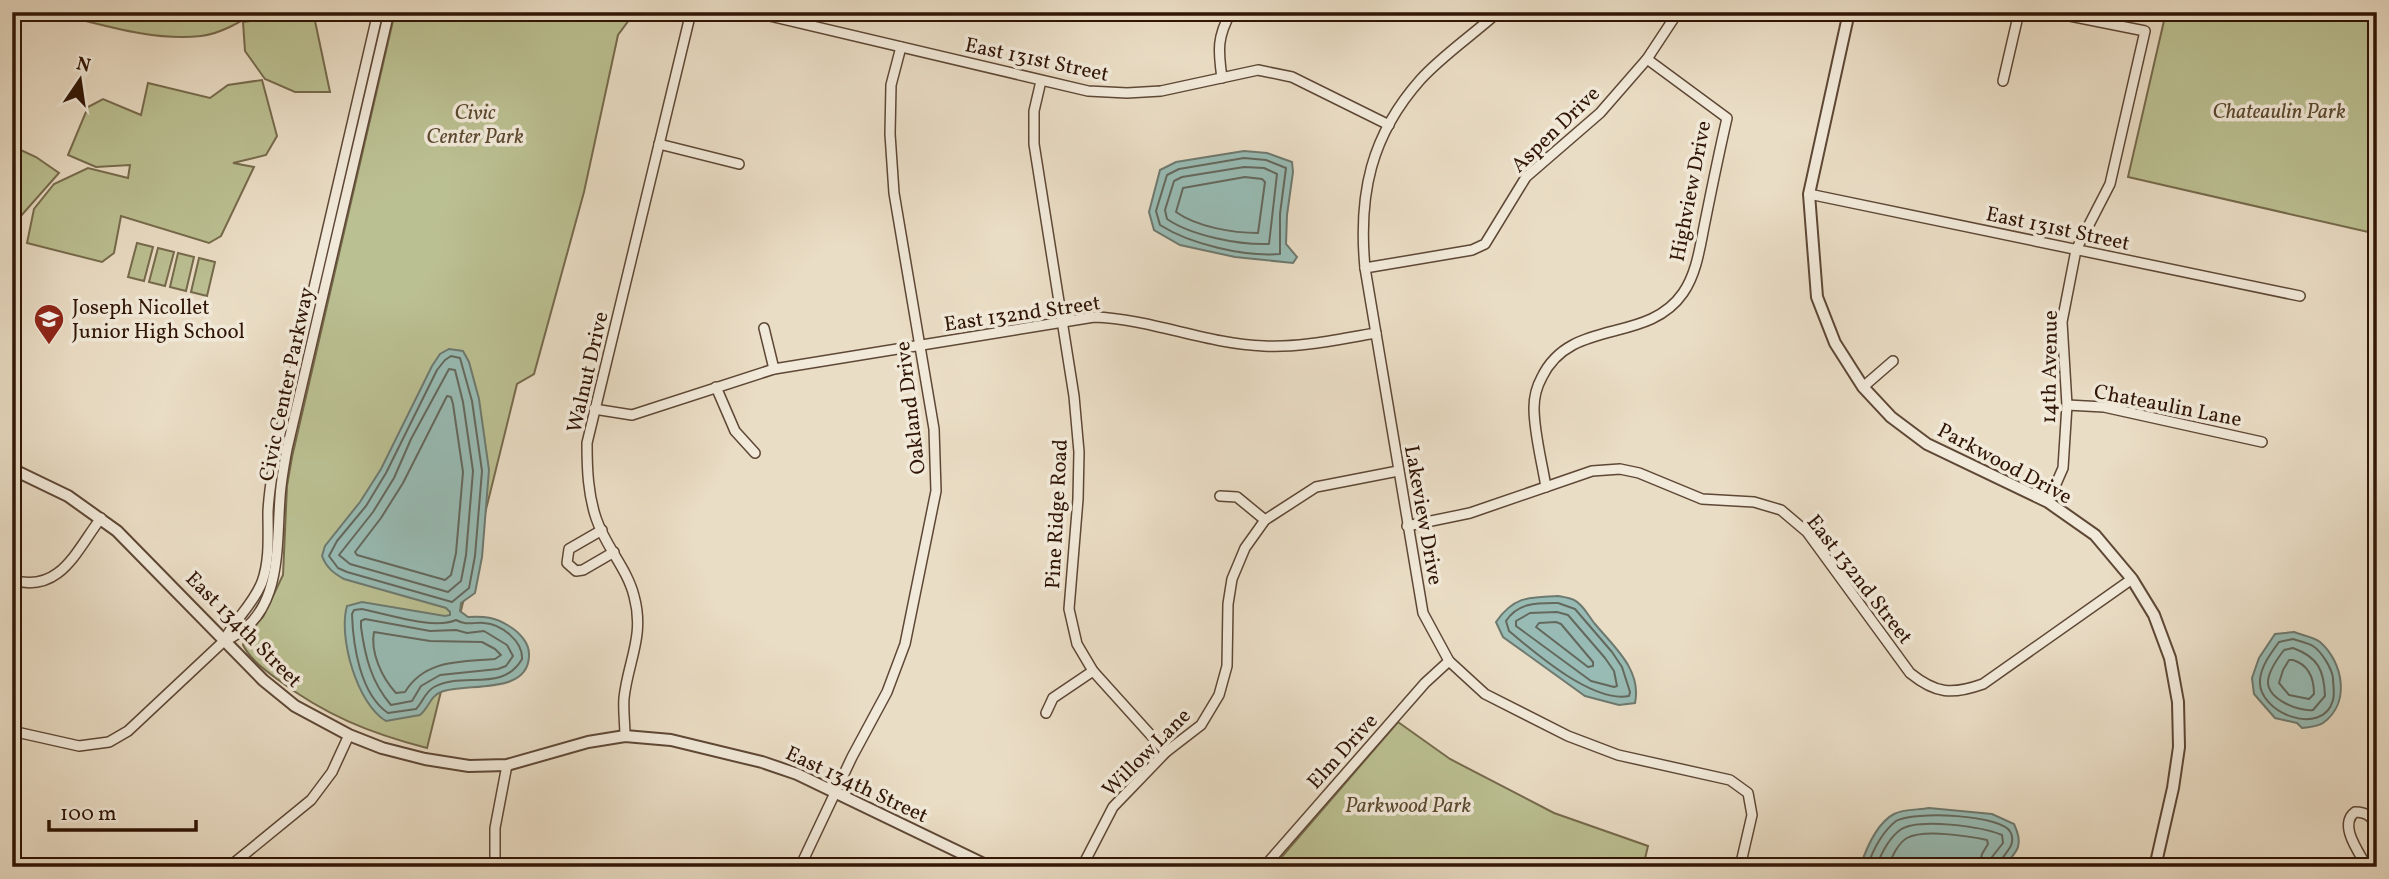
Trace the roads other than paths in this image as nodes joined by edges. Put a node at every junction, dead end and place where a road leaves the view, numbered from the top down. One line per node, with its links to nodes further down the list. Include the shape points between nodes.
1 (378, 12): 47 (street, Civic Center Parkway, via 279,437 270,485 263,578)
2 (389, 12): 47 (street, Civic Center Parkway, via 287,449 274,580 252,620)
3 (691, 12): 17 (street, Walnut Drive)
4 (753, 12): 11 (street, East 131st Street)
5 (1231, 12): 13 (street, via 1221,30 1218,51)
6 (1498, 12): 16 (street, Lakeview Drive, via 1422,79)
7 (1678, 12): 12 (street, Aspen Drive)
8 (1849, 12): 19 (street, Parkwood Drive)
9 (2019, 12): 15 (street)
10 (2050, 12): 20 (street, 14th Avenue, via 2145,31 2110,184)
11 (901, 47): 14 (street, East 131st Street); 26 (street, Oakland Drive, via 891,85 892,169)
12 (1647, 59): 21 (street, Aspen Drive, via 1600,113 1526,177 1485,244); 37 (street, Highview Drive, via 1727,118 1695,267 1683,293 1662,314 1577,341 1547,367 1534,408)
13 (1223, 78): 14 (street, East 131st Street, via 1127,93); 16 (street, East 131st Street, via 1258,70 1292,77)
14 (1041, 81): 23 (street, Pine Ridge Road, via 1034,111 1034,144)
15 (2003, 81)
16 (1389, 125): 21 (street, Lakeview Drive, via 1373,158 1365,195)
17 (659, 144): 18 (street); 32 (street, Walnut Drive)
18 (739, 164)
19 (1809, 194): 20 (street, East 131st Street); 30 (street, Parkwood Drive, via 1817,296 1835,343)
20 (2077, 250): 22 (street, East 131st Street); 31 (street, 14th Avenue, via 2062,322)
21 (1365, 268): 25 (street, Lakeview Drive)
22 (2300, 296)
23 (1062, 321): 25 (street, East 132nd Street, via 1122,318 1220,341 1264,346); 26 (street, East 132nd Street); 49 (street, Pine Ridge Road, via 1079,452 1069,608 1077,644)
24 (764, 328): 28 (street)
25 (1376, 333): 36 (street, Lakeview Drive)
26 (921, 345): 28 (street, East 132nd Street); 56 (street, Oakland Drive, via 934,429 936,491 924,557 905,644 887,692)
27 (1894, 362): 30 (street)
28 (774, 369): 29 (street, East 132nd Street)
29 (716, 387): 32 (street, East 132nd Street, via 632,415); 34 (street, via 735,431)
30 (1863, 387): 39 (street, Parkwood Drive, via 1891,417 1927,444)
31 (2067, 405): 33 (street, Chateaulin Lane, via 2104,407); 39 (street, 14th Avenue, via 2063,468)
32 (594, 409): 43 (street, Walnut Drive, via 587,477)
33 (2262, 442)
34 (755, 453)
35 (12, 469): 40 (street, East 134th Street)
36 (1398, 471): 41 (street, Willow Lane, via 1316,487); 42 (street, Lakeview Drive)
37 (1546, 487): 42 (street, East 132nd Street, via 1470,513); 46 (street, East 132nd Street, via 1592,471 1620,469 1702,499 1754,502 1781,510 1807,532 1910,673 1925,685 1944,691 1964,691 1983,684)
38 (1220, 496): 41 (street, via 1237,497)
39 (2048, 502): 46 (street, Parkwood Drive, via 2095,536)
40 (101, 518): 45 (street, via 61,572 43,583); 47 (street, East 134th Street, via 141,553)
41 (1265, 520): 54 (street, Willow Lane, via 1245,548 1232,579 1227,666 1219,695 1201,726)
42 (1407, 526): 48 (street, Lakeview Drive, via 1423,613)
43 (602, 530): 44 (street, Walnut Drive); 44 (street, via 569,548 567,563 583,570)
44 (614, 552): 53 (street, Walnut Drive, via 626,573 638,623 624,697)
45 (12, 579)
46 (2132, 579): 65 (street, Parkwood Drive, via 2154,615 2170,657 2178,702 2179,747)
47 (224, 642): 51 (street, via 128,731 109,742 79,746); 52 (street, East 134th Street, via 295,706)
48 (1449, 661): 63 (street, Elm Drive); 64 (street, Lakeview Drive, via 1485,694 1568,736 1618,755 1730,780 1748,793 1752,814)
49 (1093, 671): 50 (street, via 1053,698); 54 (street, Pine Ridge Road)
50 (1046, 713)
51 (12, 731)
52 (349, 736): 55 (street, East 134th Street, via 425,759 469,766); 58 (street, via 332,772 311,800)
53 (625, 736): 55 (street, East 134th Street); 56 (street, East 134th Street, via 671,740 762,762)
54 (1166, 752): 62 (street, Willow Lane, via 1113,807)
55 (507, 765): 59 (street, via 495,828)
56 (836, 793): 60 (street, Oakland Drive); 61 (street, East 134th Street)
57 (2377, 827): 66 (street, via 2362,812 2355,812 2348,821)
58 (229, 867)
59 (495, 867)
60 (800, 867)
61 (990, 867)
62 (1082, 867)
63 (1264, 867)
64 (1740, 867)
65 (2155, 867)
66 (2367, 867)

